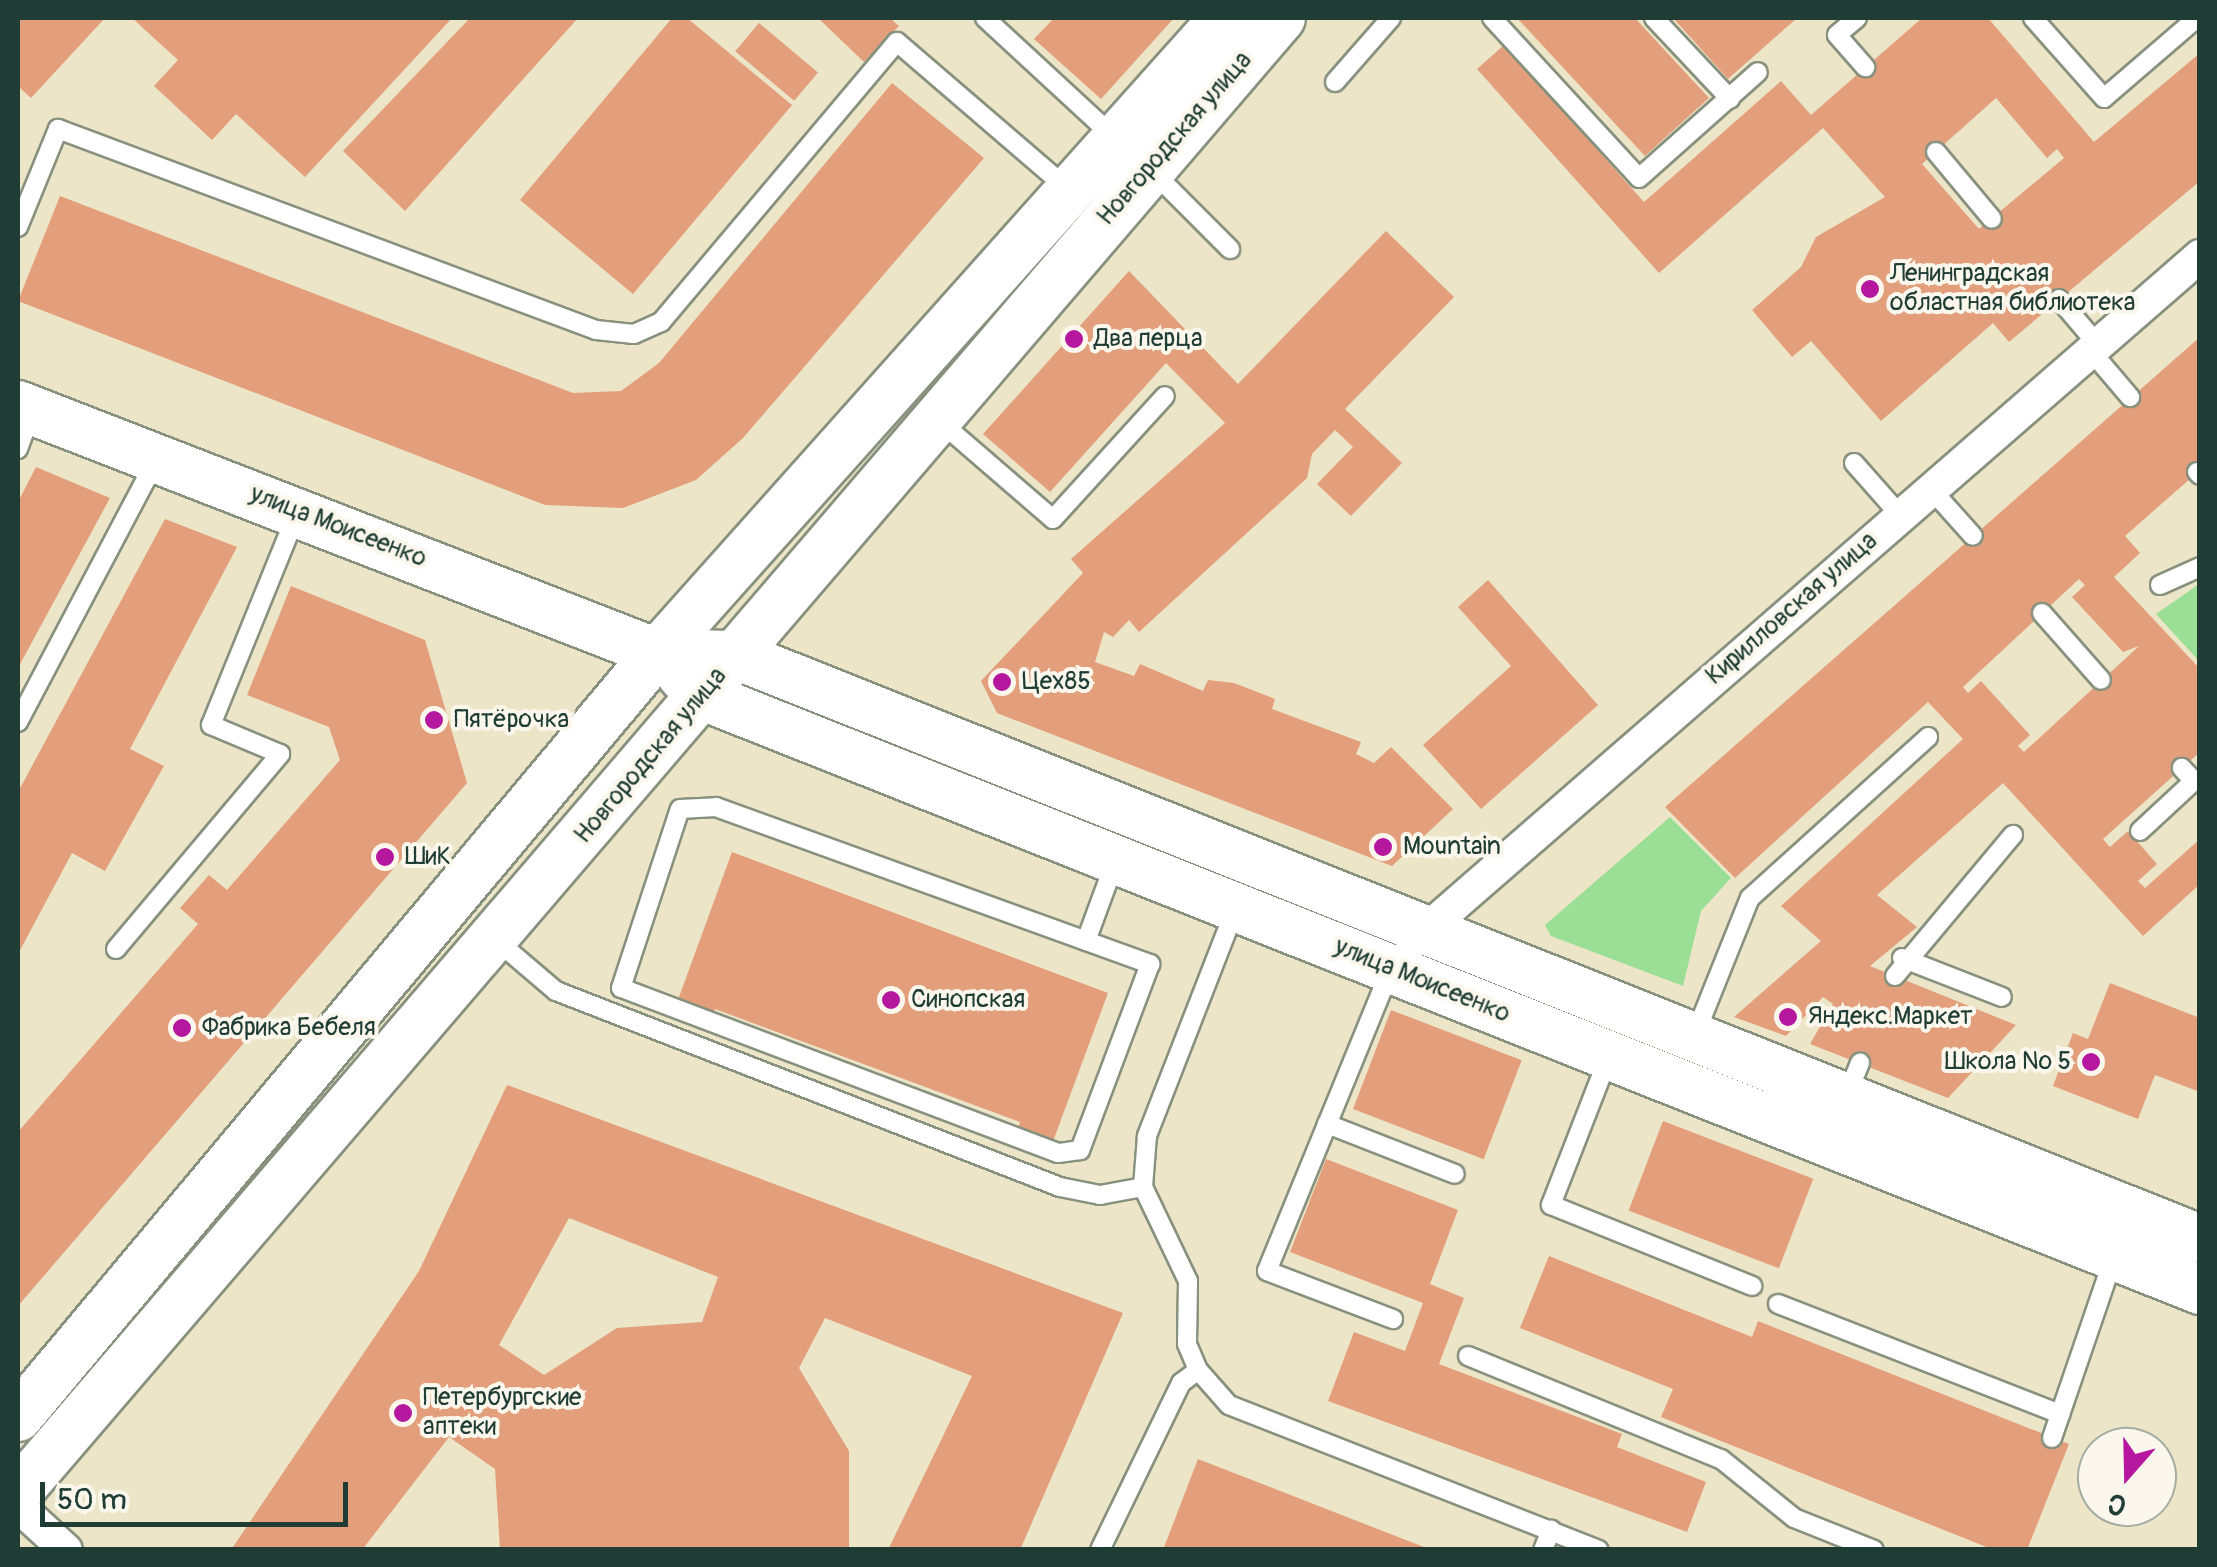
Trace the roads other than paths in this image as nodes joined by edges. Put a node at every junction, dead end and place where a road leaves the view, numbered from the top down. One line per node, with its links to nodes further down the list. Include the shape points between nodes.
1 (984, 18): 15 (lane)
2 (1224, 18): 15 (street, Новгородская улица)
3 (1281, 18): 15 (street, Новгородская улица)
4 (1392, 18): 12 (lane)
5 (1492, 18): 13 (lane, via 1639,178)
6 (1654, 18): 13 (lane)
7 (1857, 18): 10 (lane, via 1837,35)
8 (2033, 18): 9 (lane, via 2104,98)
9 (2197, 18)
10 (1865, 67)
11 (1758, 72): 13 (lane)
12 (1336, 82)
13 (1730, 99)
14 (1936, 152): 17 (lane)
15 (1132, 153): 16 (street, Новгородская улица); 18 (street, Новгородская улица); 20 (lane)
16 (1068, 189): 18 (lane); 19 (lane, via 897,42 661,322 634,334 596,330 58,129); 37 (street, Новгородская улица)
17 (1992, 219)
18 (1104, 220): 26 (street, Новгородская улица)
19 (18, 228)
20 (1230, 250)
21 (2200, 256): 23 (street, Кирилловская улица)
22 (2059, 299): 23 (lane)
23 (2094, 347): 25 (lane); 30 (street, Кирилловская улица)
24 (1165, 396): 26 (lane, via 1053,519)
25 (2130, 397)
26 (933, 416): 38 (street, Новгородская улица)
27 (22, 422): 28 (street, улица Моисеенко)
28 (158, 457): 31 (street, улица Моисеенко); 41 (lane)
29 (1854, 463): 32 (lane)
30 (1930, 488): 32 (street, Кирилловская улица); 33 (lane)
31 (298, 511): 37 (street, улица Моисеенко); 51 (lane, via 211,725 280,754)
32 (1900, 515): 48 (street, Кирилловская улица)
33 (1973, 536)
34 (2200, 566): 35 (lane)
35 (2160, 585)
36 (2042, 613): 39 (lane)
37 (657, 654): 38 (street, улица Моисеенко); 40 (street, улица Моисеенко); 72 (street, Новгородская улица)
38 (736, 655): 40 (street, Новгородская улица); 47 (street, улица Моисеенко)
39 (2102, 680)
40 (703, 696): 46 (street, улица Моисеенко); 49 (street, Новгородская улица)
41 (18, 722)
42 (1928, 738): 57 (lane, via 1750,898)
43 (2182, 768): 44 (lane, via 2194,781)
44 (2140, 831)
45 (2013, 835): 52 (lane)
46 (1116, 860): 47 (street, улица Моисеенко); 50 (lane)
47 (1245, 885): 48 (street, улица Моисеенко); 53 (street, улица Моисеенко); 61 (lane, via 1147,1136)
48 (1421, 931): 53 (street, Кирилловская улица); 57 (street, улица Моисеенко)
49 (494, 938): 61 (lane, via 556,991 1042,1180 1100,1195); 74 (street, Новгородская улица)
50 (1086, 941): 50 (lane, via 716,806 680,809 621,988 1058,1152 1080,1150 1150,964)
51 (116, 949)
52 (1902, 958): 54 (lane); 55 (lane)
53 (1391, 969): 56 (street, улица Моисеенко); 59 (lane)
54 (1895, 976)
55 (2002, 998)
56 (1609, 1056): 57 (street, улица Моисеенко); 65 (lane, via 1551,1206)
57 (1685, 1061): 58 (street, улица Моисеенко)
58 (1844, 1102): 62 (street, улица Моисеенко); 64 (street, улица Моисеенко)
59 (1327, 1124): 60 (lane); 68 (lane, via 1267,1271)
60 (1455, 1174)
61 (1144, 1187): 70 (lane, via 1188,1280 1187,1344)
62 (2131, 1212): 63 (street, улица Моисеенко); 64 (lane)
63 (2200, 1239)
64 (2115, 1257): 66 (street, улица Моисеенко); 71 (lane)
65 (1752, 1286)
66 (2200, 1290)
67 (1778, 1304): 71 (lane)
68 (1392, 1319)
69 (1468, 1356): 81 (lane, via 1721,1459 1794,1518)
70 (1198, 1370): 76 (lane, via 1229,1405); 78 (lane, via 1182,1384)
71 (2060, 1414): 73 (lane)
72 (18, 1417)
73 (2052, 1438)
74 (18, 1492)
75 (18, 1506): 77 (street)
76 (1551, 1530): 79 (lane); 80 (lane)
77 (66, 1550)
78 (1100, 1550)
79 (1544, 1550)
80 (1599, 1550)
81 (1874, 1550)

